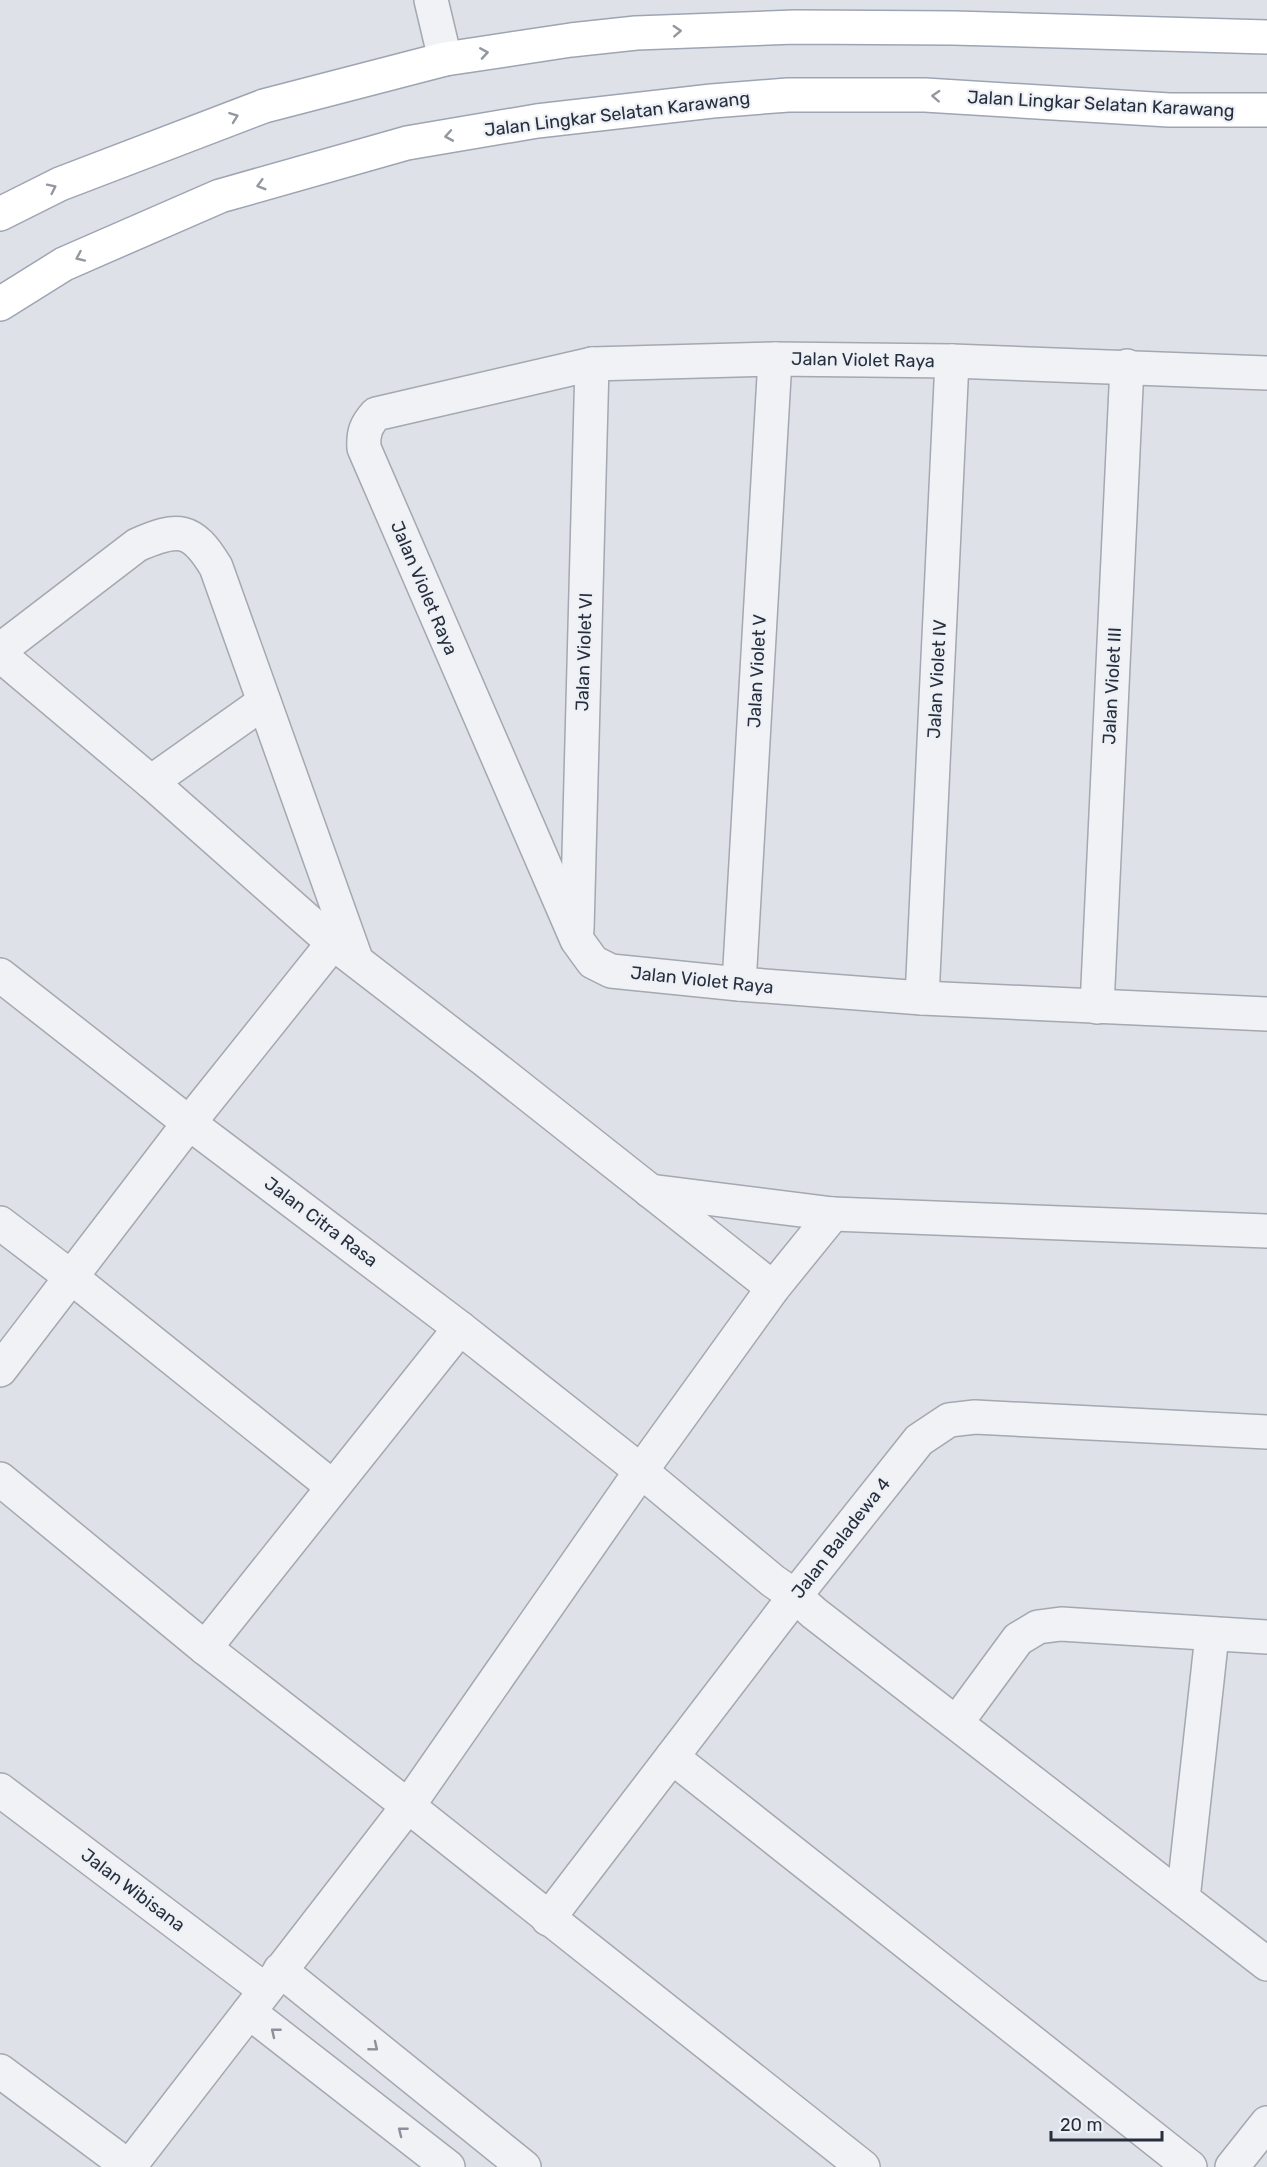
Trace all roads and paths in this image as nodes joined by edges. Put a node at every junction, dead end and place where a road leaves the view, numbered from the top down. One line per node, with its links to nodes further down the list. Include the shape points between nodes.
1 (431, 0): 3 (street)
2 (1267, 37): 3 (main road, one-way to 2, via 571,40 712,29 953,28)
3 (445, 59): 5 (main road, one-way to 3, via 60,184 264,106)
4 (1267, 110): 6 (main road, Jalan Lingkar Selatan Karawang, one-way to 6, via 1169,110 926,95 788,95 537,121 407,143 220,196 64,264)
5 (0, 214)
6 (0, 304)
7 (775, 359): 8 (street, Jalan Violet Raya); 9 (street, Jalan Violet Raya); 19 (street, Jalan Violet V)
8 (952, 361): 10 (street, Jalan Violet Raya); 20 (street, Jalan Violet IV)
9 (592, 364): 16 (street, Jalan Violet VI); 16 (street, Jalan Violet Raya, via 376,414 363,435 364,448)
10 (1127, 366): 11 (street, Jalan Violet Raya); 21 (street, Jalan Violet III)
11 (1267, 373)
12 (0, 650): 14 (street, via 137,545 161,535 189,536 198,541 216,567)
13 (0, 654): 15 (street)
14 (264, 702): 15 (street); 17 (street)
15 (151, 782): 17 (street)
16 (577, 940): 19 (street, Jalan Violet Raya, via 593,962 611,970)
17 (345, 951): 23 (street); 24 (street)
18 (0, 975): 23 (street, Jalan Citra Rasa)
19 (739, 984): 20 (street, Jalan Violet Raya)
20 (922, 998): 21 (street, Jalan Violet Raya)
21 (1097, 1007): 22 (street, Jalan Violet Raya)
22 (1267, 1014)
23 (189, 1123): 28 (street); 30 (street, Jalan Citra Rasa)
24 (649, 1191): 25 (street); 29 (street)
25 (833, 1214): 27 (street); 29 (street)
26 (0, 1224): 28 (street)
27 (1267, 1231)
28 (71, 1277): 31 (street); 35 (street)
29 (773, 1288): 33 (street)
30 (460, 1328): 33 (street, Jalan Citra Rasa); 35 (street)
31 (0, 1370)
32 (1267, 1432): 36 (street, Jalan Baladewa 4, via 975,1417 949,1420 919,1440)
33 (641, 1471): 36 (street, Jalan Citra Rasa); 43 (street)
34 (0, 1479): 39 (street)
35 (333, 1487): 39 (street)
36 (795, 1596): 40 (street, Jalan Citra Rasa); 41 (street, Jalan Baladewa 4)
37 (1212, 1635): 38 (street); 40 (street, via 1060,1624 1038,1627 1018,1639); 44 (street)
38 (1267, 1637)
39 (205, 1648): 43 (street)
40 (957, 1722): 44 (street, Jalan Citra Rasa)
41 (672, 1757): 45 (street, Jalan Baladewa 4); 54 (street)
42 (0, 1790): 47 (street, Jalan Wibisana)
43 (408, 1806): 45 (street); 47 (street)
44 (1183, 1899): 46 (street, Jalan Citra Rasa)
45 (548, 1919): 53 (street)
46 (1267, 1964)
47 (265, 1991): 50 (street); 51 (street, one-way to 47, via 300,2053); 52 (street, one-way to 52, via 329,2010)
48 (0, 2071): 50 (street)
49 (1267, 2123): 55 (street)
50 (129, 2167)
51 (448, 2167)
52 (524, 2167)
53 (863, 2167)
54 (1190, 2167)
55 (1232, 2167)

